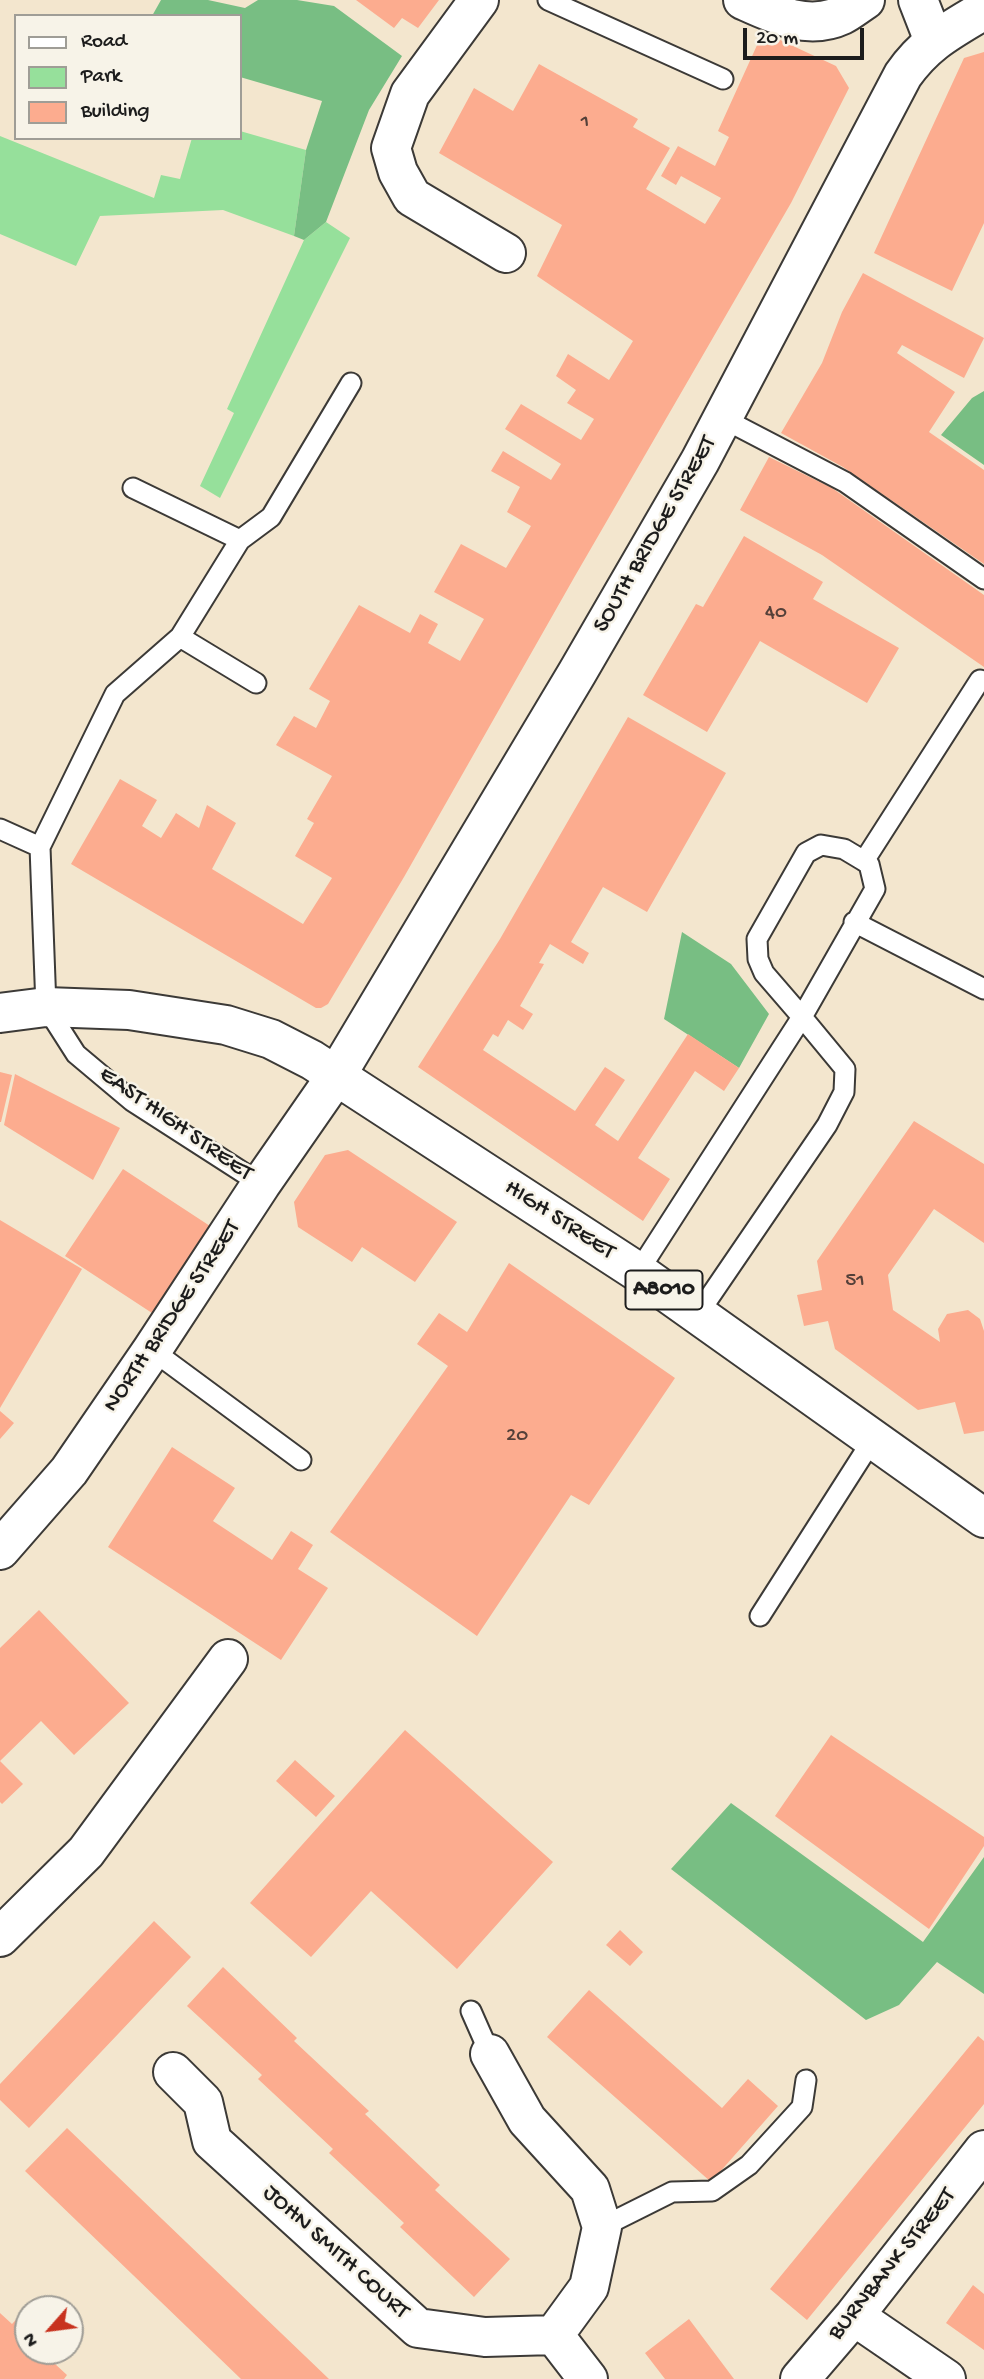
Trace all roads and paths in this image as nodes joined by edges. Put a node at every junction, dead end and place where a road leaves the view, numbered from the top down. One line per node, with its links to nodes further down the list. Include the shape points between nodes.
1 (479, 0): 9 (main road, via 410,94 390,148 412,197)
2 (548, 0): 8 (lane)
3 (743, 0): 4 (main road, via 778,16 816,23)
4 (865, 0)
5 (918, 0): 7 (main road)
6 (984, 10): 7 (main road, SOUTH BRIDGE STREET)
7 (934, 41): 11 (main road, SOUTH BRIDGE STREET, via 903,75)
8 (723, 79)
9 (506, 253)
10 (351, 383): 13 (lane, via 271,517)
11 (722, 418): 14 (lane, via 845,482); 26 (main road, SOUTH BRIDGE STREET, via 578,673)
12 (133, 488): 13 (lane)
13 (240, 540): 15 (lane)
14 (984, 579)
15 (180, 637): 17 (lane); 19 (lane, via 115,694)
16 (980, 680): 20 (lane)
17 (256, 682)
18 (0, 829): 19 (lane)
19 (40, 847): 23 (lane)
20 (864, 861): 21 (lane, via 869,864 875,889); 25 (lane, via 844,849 821,845 806,853 757,939 764,973)
21 (854, 922): 22 (lane); 25 (lane)
22 (984, 989)
23 (46, 1007): 24 (main road, A8010); 26 (main road, A8010, via 129,1010 226,1025 271,1039); 27 (lane, EAST HIGH STREET, via 76,1054 132,1101)
24 (0, 1013)
25 (802, 1017): 28 (lane); 29 (lane, via 845,1069 844,1092 827,1125)
26 (336, 1076): 27 (main road, NORTH BRIDGE STREET); 28 (main road, HIGH STREET / A8010)
27 (261, 1184): 30 (main road, NORTH BRIDGE STREET)
28 (638, 1272): 29 (main road, HIGH STREET / A8010)
29 (698, 1314): 31 (main road, HIGH STREET / A8010)
30 (152, 1350): 32 (lane); 34 (main road, NORTH BRIDGE STREET, via 69,1471)
31 (873, 1439): 33 (main road, HIGH STREET / A8010); 35 (lane)
32 (301, 1460)
33 (984, 1518)
34 (0, 1550)
35 (760, 1616)
36 (228, 1659): 37 (main road, via 86,1853)
37 (0, 1937)
38 (471, 2011): 39 (lane)
39 (490, 2054): 43 (main road, via 527,2120 590,2189)
40 (173, 2072): 45 (main road, JOHN SMITH COURT, via 203,2102 212,2141 418,2328 485,2337)
41 (806, 2080): 43 (lane, via 802,2107 749,2165 712,2191 672,2192)
42 (984, 2150): 44 (main road, BURNBANK STREET)
43 (602, 2227): 45 (main road, via 589,2287)
44 (854, 2316): 47 (main road, BURNBANK STREET); 48 (main road)
45 (554, 2335): 46 (main road)
46 (588, 2379)
47 (800, 2379)
48 (946, 2379)

